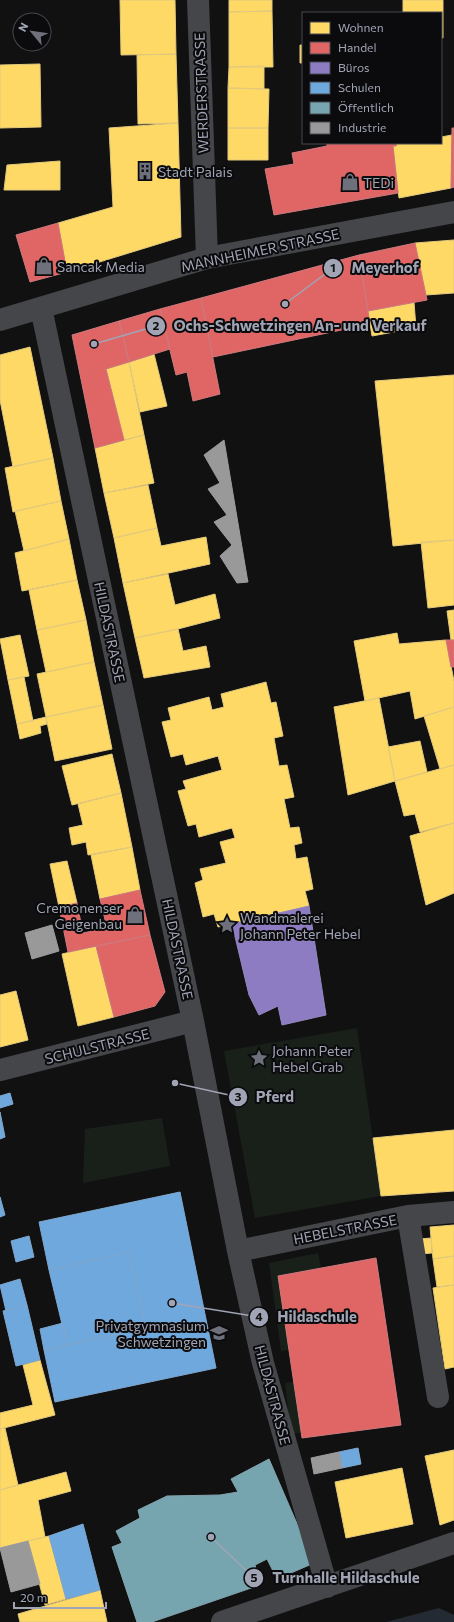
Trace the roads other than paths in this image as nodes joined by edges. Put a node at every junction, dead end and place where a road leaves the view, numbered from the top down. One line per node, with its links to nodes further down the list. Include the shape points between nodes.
1 (198, 0): 3 (street, WERDERSTRASSE)
2 (454, 212): 3 (street, MANNHEIMER STRASSE)
3 (207, 258): 4 (street, MANNHEIMER STRASSE)
4 (41, 308): 5 (street, MANNHEIMER STRASSE); 6 (street, HILDASTRASSE)
5 (0, 320)
6 (193, 1021): 7 (street, SCHULSTRASSE); 10 (street, HILDASTRASSE)
7 (0, 1070)
8 (454, 1212): 9 (street, HEBELSTRASSE)
9 (408, 1216): 10 (street, HEBELSTRASSE); 11 (street)
10 (238, 1251): 13 (street, HILDASTRASSE, via 263,1363)
11 (438, 1397)
12 (454, 1543): 13 (street)
13 (326, 1587): 14 (street)
14 (222, 1622)

